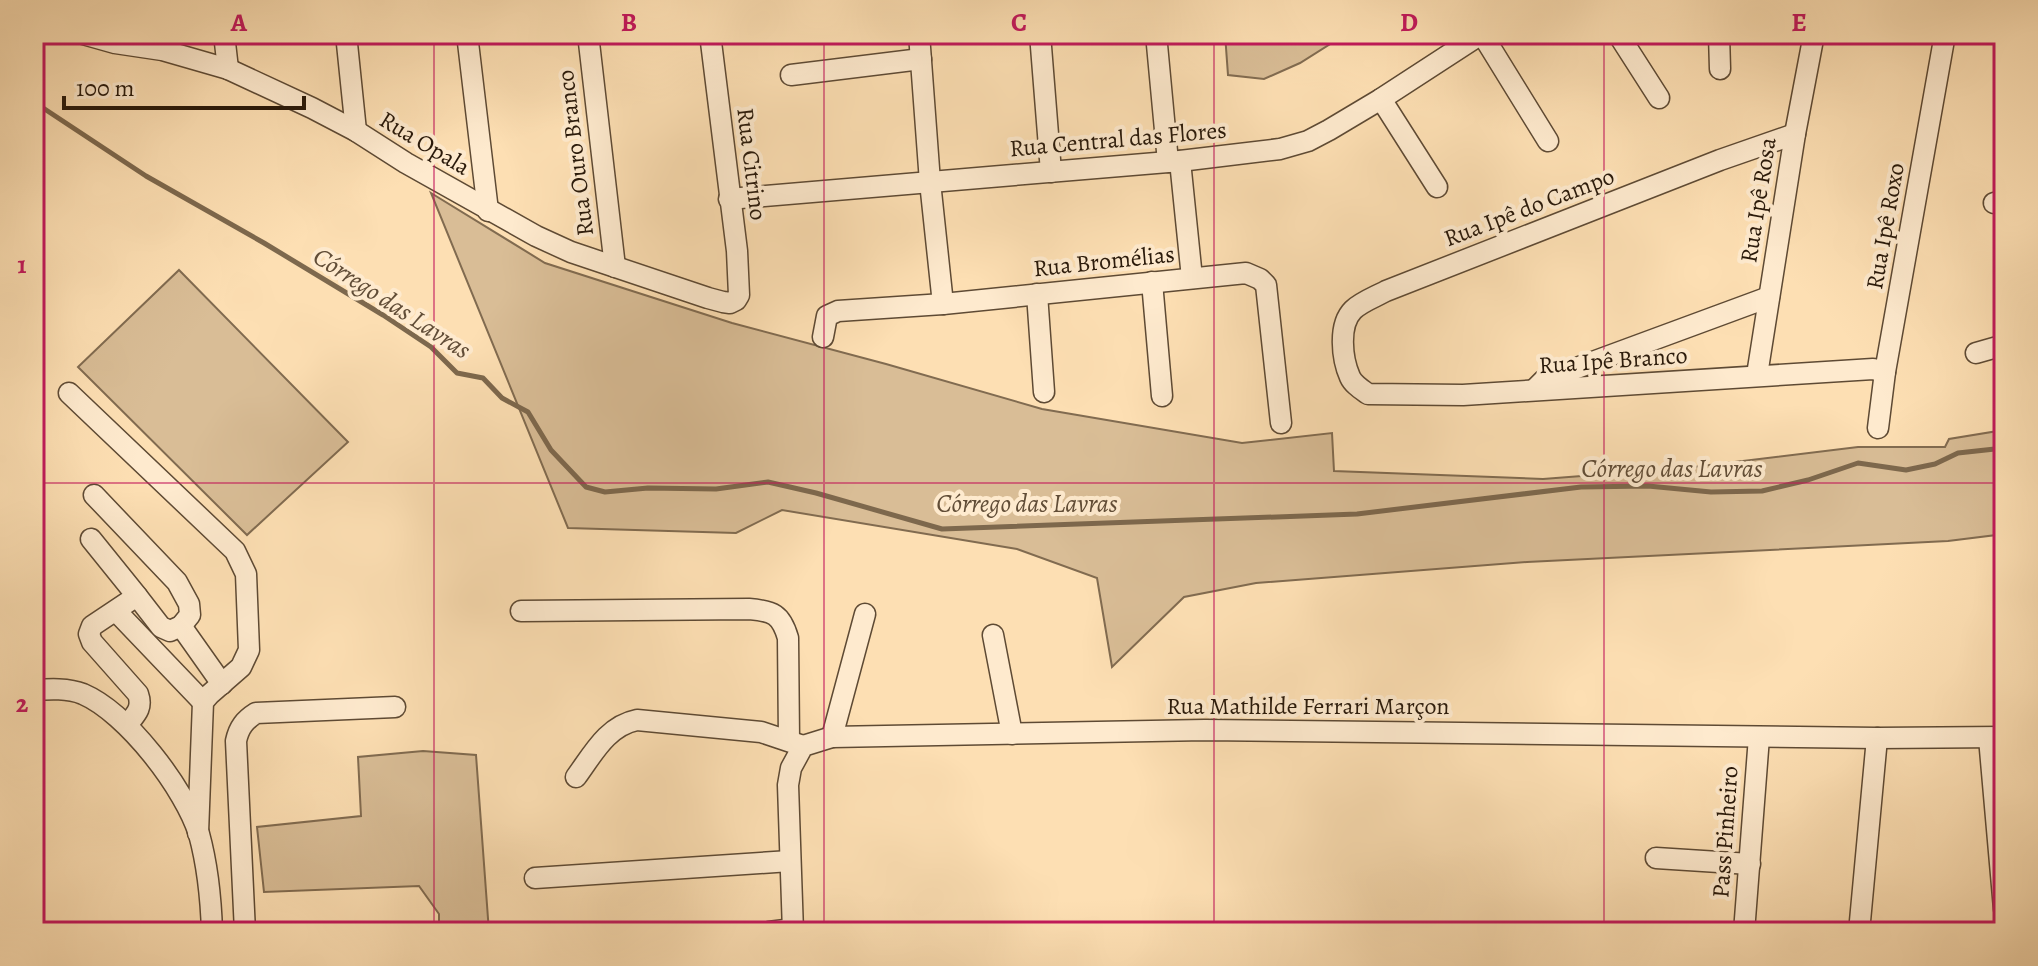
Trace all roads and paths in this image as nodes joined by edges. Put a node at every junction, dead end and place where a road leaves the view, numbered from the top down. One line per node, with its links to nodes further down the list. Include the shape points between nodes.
1 (83, 34): 16 (street, Rua Opala)
2 (144, 34): 16 (street)
3 (224, 34): 18 (street)
4 (346, 34): 23 (street)
5 (467, 34): 31 (street)
6 (588, 34): 32 (street, Rua Ouro Branco)
7 (710, 34): 30 (street, Rua Citrino)
8 (919, 34): 17 (street)
9 (1040, 34): 27 (street)
10 (1156, 34): 26 (street)
11 (1481, 34): 22 (street, Rua Central das Flores); 25 (street)
12 (1618, 34): 21 (street)
13 (1719, 34): 19 (street)
14 (1814, 34): 24 (street, Rua Ipê Rosa)
15 (1945, 34): 42 (street, Rua Ipê Roxo)
16 (162, 50): 18 (street, Rua Opala)
17 (921, 59): 20 (street); 28 (street)
18 (228, 69): 23 (street, Rua Opala)
19 (1720, 69)
20 (791, 75)
21 (1659, 98)
22 (1381, 99): 26 (street, Rua Central das Flores, via 1308,141); 29 (street)
23 (356, 131): 31 (street, Rua Opala)
24 (1795, 134): 36 (street, Rua Ipê Rosa); 44 (street, Rua Ipê do Campo, via 1362,304 1352,311 1342,335)
25 (1548, 141)
26 (1174, 161): 27 (street, Rua Central das Flores); 33 (street)
27 (1051, 172): 28 (street, Rua Central das Flores)
28 (930, 182): 30 (street, Rua Central das Flores); 38 (street)
29 (1437, 187)
30 (729, 199): 37 (street, Rua Citrino, via 737,251)
31 (488, 211): 32 (street, Rua Opala, via 571,252)
32 (615, 267): 37 (street, Rua Opala, via 723,302)
33 (1192, 278): 34 (street, Rua Bromélias); 49 (street, Rua Bromélias, via 1246,273 1266,285)
34 (1152, 282): 35 (street, Rua Bromélias); 48 (street)
35 (1037, 294): 38 (street, Rua Bromélias); 45 (street)
36 (1769, 297): 43 (street, Rua Ipê Rosa); 46 (street, via 1544,380)
37 (736, 300)
38 (943, 304): 39 (street, Rua Bromélias, via 838,311 827,316)
39 (823, 337)
40 (2004, 345): 41 (street)
41 (1976, 353)
42 (1885, 372): 43 (street, Rua Ipê Branco); 50 (street, Rua Ipê Roxo)
43 (1757, 375): 46 (street, Rua Ipê Branco)
44 (1350, 378): 46 (street, Rua Ipê Branco, via 1368,394)
45 (1044, 392)
46 (1532, 392)
47 (69, 393): 59 (street, via 242,563 249,650 241,667)
48 (1162, 396)
49 (1281, 423)
50 (1878, 428)
51 (94, 495): 57 (street, via 177,582 190,615)
52 (91, 539): 53 (street)
53 (137, 596): 54 (street); 57 (street, via 161,627 170,631)
54 (116, 611): 61 (street); 63 (street, via 92,626 89,634 138,694 138,712)
55 (521, 611): 69 (street, via 766,610 777,616 788,638)
56 (865, 614): 65 (street)
57 (181, 626): 59 (street)
58 (993, 635): 64 (street)
59 (222, 684): 61 (street)
60 (34, 690): 63 (street, via 84,695)
61 (203, 702): 71 (street)
62 (395, 707): 80 (street, via 256,713 238,731)
63 (127, 725): 71 (street, via 179,794)
64 (1012, 734): 65 (street, Rua Mathilde Ferrari Marçon); 66 (street, Rua Mathilde Ferrari Marçon, via 1205,730)
65 (832, 737): 69 (street, Rua Mathilde Ferrari Marçon)
66 (1759, 737): 68 (street, Rua Mathilde Ferrari Marçon); 74 (street, Pass Pinheiro)
67 (1996, 737): 68 (street, Rua Mathilde Ferrari Marçon); 76 (street)
68 (1877, 738): 83 (street)
69 (796, 743): 70 (street, via 761,732 637,720 614,729); 73 (street, via 788,785)
70 (576, 777)
71 (198, 833): 79 (street, via 210,884)
72 (1656, 858): 74 (street)
73 (790, 861): 75 (street); 78 (street)
74 (1750, 864): 82 (street, Pass Pinheiro)
75 (535, 878)
76 (2002, 882): 77 (street)
77 (2004, 909)
78 (793, 931): 81 (street)
79 (212, 932)
80 (245, 932)
81 (769, 932)
82 (1744, 932)
83 (1859, 932)

